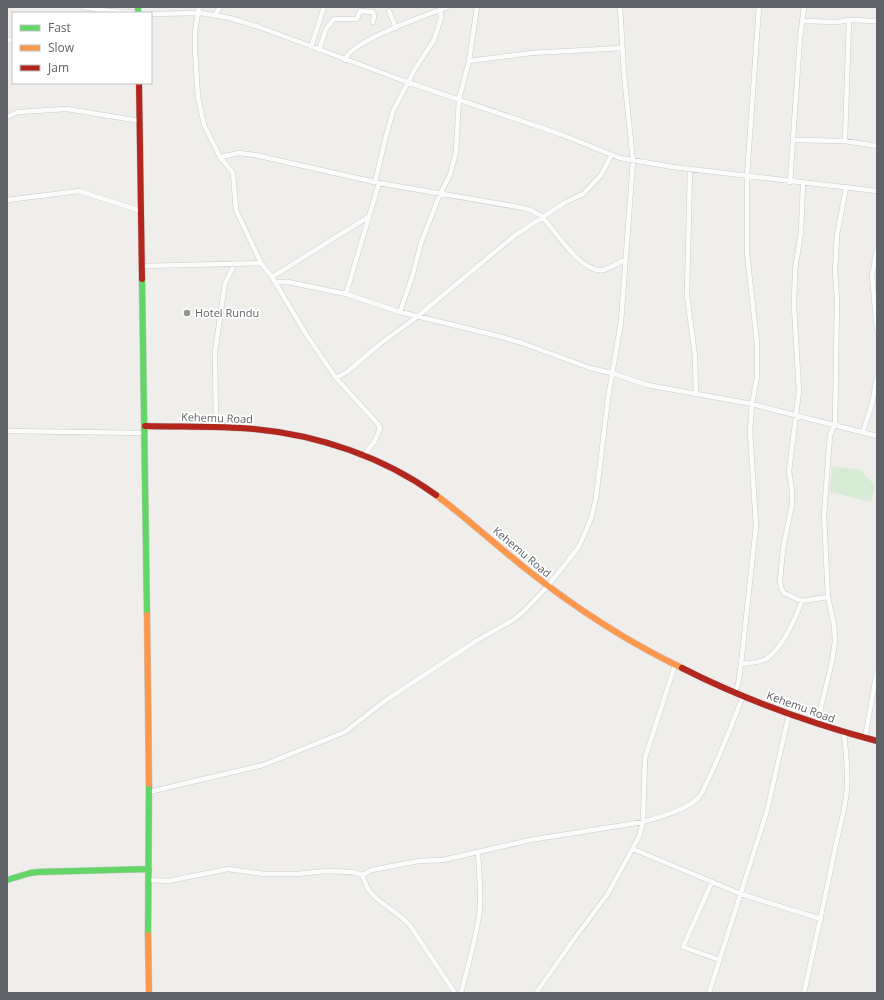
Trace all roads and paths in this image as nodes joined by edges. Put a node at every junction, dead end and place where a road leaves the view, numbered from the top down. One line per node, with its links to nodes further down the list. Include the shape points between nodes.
1 (83, 7): 11 (street)
2 (199, 7): 15 (street)
3 (220, 7): 17 (street)
4 (324, 7): 23 (street)
5 (448, 7): 10 (street)
6 (477, 7): 27 (street)
7 (620, 7): 24 (street)
8 (759, 7): 40 (street)
9 (804, 7): 19 (street)
10 (440, 9): 22 (street); 28 (street, via 441,18 434,40)
11 (108, 11): 13 (street); 14 (street)
12 (389, 11): 22 (street)
13 (105, 12)
14 (123, 12)
15 (198, 13): 16 (street); 17 (street); 36 (street, via 195,32 198,96 204,125)
16 (152, 14)
17 (215, 15): 23 (street, via 259,27)
18 (849, 20): 19 (street); 20 (street); 34 (street)
19 (802, 21): 33 (street)
20 (877, 21)
21 (372, 22): 25 (street, via 373,12 360,11 357,19 334,19 326,29)
22 (396, 28): 26 (street, via 362,44 349,53)
23 (311, 47): 25 (street)
24 (622, 48): 27 (street, via 530,53); 38 (street)
25 (319, 50): 26 (street)
26 (346, 60): 28 (street)
27 (469, 61): 30 (street)
28 (407, 82): 30 (street); 41 (street, via 393,111)
29 (139, 84): 32 (main road)
30 (460, 99): 37 (street, via 585,143); 46 (street, via 456,152 450,175)
31 (7, 116): 32 (street, via 18,112 67,109)
32 (140, 121): 48 (main road)
33 (794, 140): 34 (street); 42 (street)
34 (845, 141): 35 (street)
35 (877, 146)
36 (220, 156): 41 (street, via 239,153 255,155); 53 (street, via 233,173 236,210)
37 (611, 156): 38 (street); 50 (street, via 601,175 583,194)
38 (633, 161): 39 (street); 52 (street)
39 (690, 169): 40 (street); 64 (street, via 687,295)
40 (747, 176): 42 (street); 65 (street, via 747,253 757,343 757,377)
41 (377, 182): 46 (street); 49 (street, via 376,194)
42 (790, 182): 43 (street)
43 (803, 183): 44 (street); 66 (street, via 801,232 794,270 798,391)
44 (846, 188): 45 (street); 67 (street, via 837,235 835,272)
45 (877, 190)
46 (440, 194): 50 (street, via 524,208); 58 (street, via 421,243)
47 (7, 200): 48 (street, via 79,192)
48 (141, 212): 55 (main road)
49 (368, 217): 56 (street); 57 (street)
50 (542, 218): 52 (street, via 562,243 587,265 604,270); 59 (street, via 514,236)
51 (877, 249): 60 (street, via 872,276)
52 (625, 261): 61 (street, via 621,322)
53 (261, 263): 54 (street); 56 (street)
54 (233, 264): 55 (street); 69 (street, via 225,284 215,352)
55 (142, 266): 68 (main road)
56 (274, 280): 57 (street); 63 (street)
57 (346, 294): 58 (street)
58 (400, 312): 59 (street)
59 (418, 316): 61 (street, via 522,343 590,368); 63 (street)
60 (877, 330)
61 (612, 373): 64 (street, via 647,385); 75 (street, via 592,515 578,548)
62 (877, 377): 71 (street)
63 (336, 378): 74 (street, via 380,428 375,441)
64 (696, 394): 65 (street)
65 (752, 404): 66 (street); 78 (street, via 750,432 756,526)
66 (795, 415): 67 (street); 77 (street, via 789,471 792,504 780,581 784,593)
67 (835, 424): 71 (street); 76 (street, via 830,435 824,515)
68 (145, 426): 69 (main road, Kehemu Road); 72 (main road)
69 (216, 427): 74 (main road, Kehemu Road, via 290,434 337,446)
70 (7, 431): 72 (street)
71 (863, 432): 73 (street)
72 (145, 433): 88 (main road)
73 (877, 436)
74 (363, 456): 75 (main road, Kehemu Road, via 400,472 433,493)
75 (547, 587): 79 (main road, Kehemu Road, via 603,624); 88 (street, via 513,620 386,700 345,732 263,765)
76 (828, 597): 77 (street); 84 (street, via 835,640)
77 (802, 601): 78 (street, via 797,615 774,653 755,663)
78 (741, 664): 81 (street, via 738,685)
79 (675, 665): 81 (main road, Kehemu Road); 89 (street, via 645,758)
80 (877, 671): 86 (street)
81 (734, 693): 82 (main road, Kehemu Road)
82 (743, 696): 83 (main road, Kehemu Road); 89 (street, via 699,797 687,806)
83 (789, 714): 84 (main road, Kehemu Road); 97 (street, via 768,811)
84 (818, 724): 85 (main road, Kehemu Road)
85 (844, 733): 86 (main road, Kehemu Road); 98 (street, via 848,786 846,806)
86 (865, 738): 87 (main road, Kehemu Road)
87 (877, 741)
88 (150, 792): 92 (main road)
89 (643, 822): 90 (street); 91 (street, via 530,840)
90 (633, 849): 96 (street); 103 (street, via 607,895)
91 (478, 852): 93 (street, via 443,860 419,861); 102 (street, via 480,908)
92 (149, 869): 94 (main road, via 34,873); 95 (main road)
93 (362, 874): 95 (street, via 326,871 265,874 228,869 168,881); 101 (street, via 369,890 412,927)
94 (7, 880)
95 (148, 880): 100 (main road)
96 (712, 882): 97 (street); 99 (street, via 683,947)
97 (741, 894): 98 (street); 99 (street)
98 (821, 919): 105 (street)
99 (720, 960): 104 (street)
100 (150, 993)
101 (455, 993)
102 (461, 993)
103 (536, 993)
104 (709, 993)
105 (804, 993)

